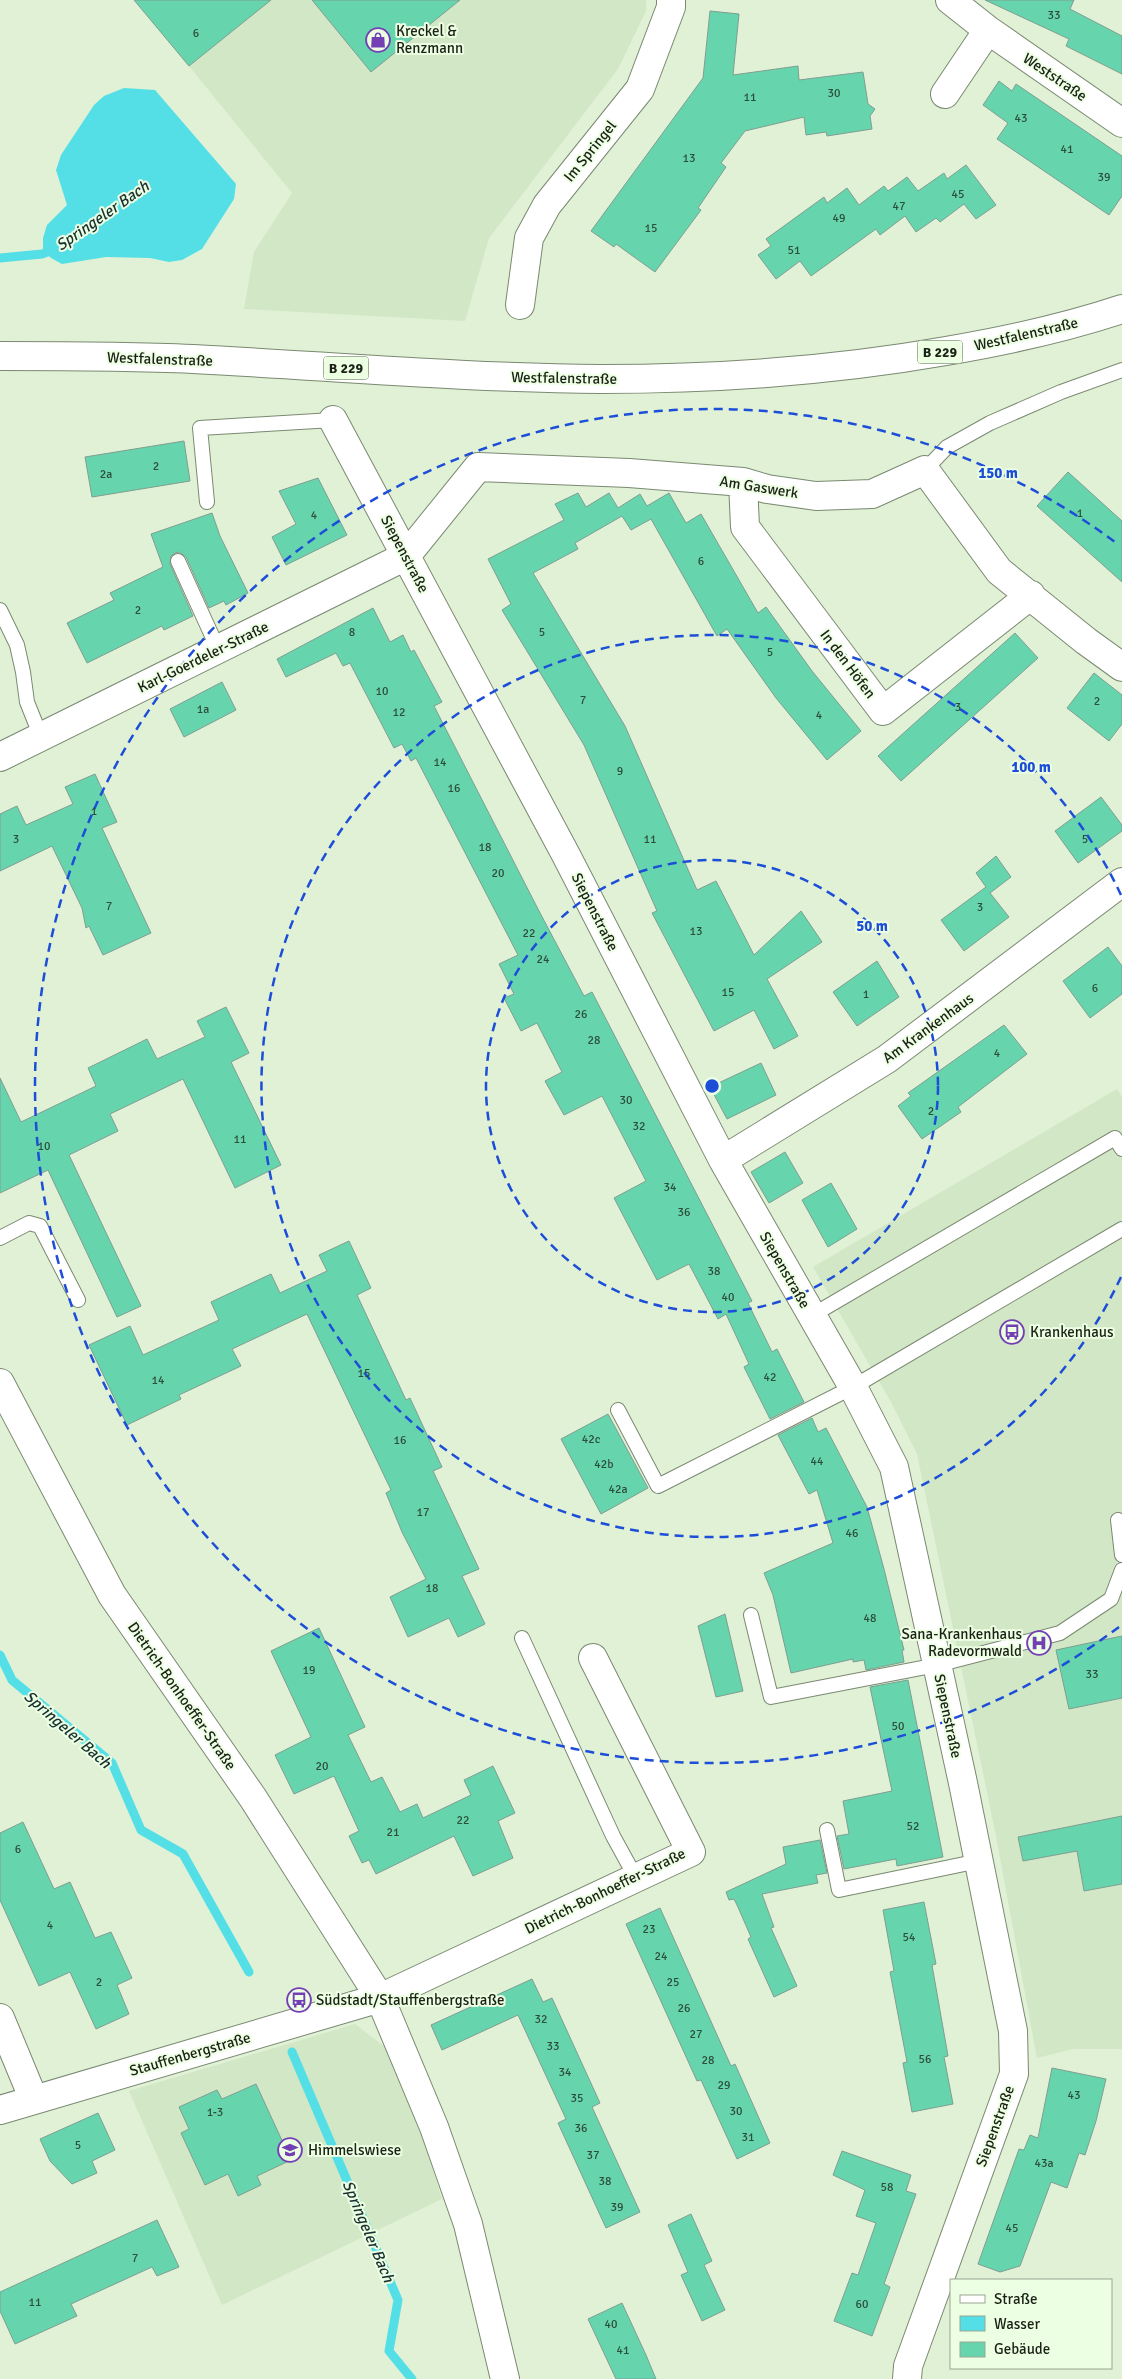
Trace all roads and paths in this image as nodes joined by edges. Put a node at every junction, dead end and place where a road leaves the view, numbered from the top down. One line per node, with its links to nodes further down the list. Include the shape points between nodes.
1 (671, 0): 6 (street, Im Springel, via 640,89 547,205 529,238)
2 (950, 0): 3 (street, Weststraße)
3 (988, 30): 4 (street); 5 (street, Weststraße)
4 (945, 94)
5 (1122, 123)
6 (520, 305)
7 (1122, 309): 8 (street, Westfalenstraße / B 229, via 984,345 907,358 825,369 693,378 505,377 192,359)
8 (0, 356)
9 (1122, 370): 11 (lane, Am Gaswerk, via 990,423 947,447)
10 (332, 420): 13 (lane, Siepenstraße, via 200,428); 14 (street, Siepenstraße)
11 (925, 470): 12 (street, Am Gaswerk, via 872,494 816,496); 16 (street, via 999,571)
12 (743, 482): 14 (street, Am Gaswerk, via 629,473 478,467); 16 (street, In den Höfen, via 744,527 883,711)
13 (207, 502)
14 (406, 556): 18 (street, Karl-Goerdeler-Straße); 24 (street, Siepenstraße, via 566,855)
15 (178, 562): 18 (lane)
16 (1031, 595): 19 (street)
17 (0, 610): 20 (lane, via 17,645 26,702)
18 (218, 649): 20 (street, Karl-Goerdeler-Straße)
19 (1122, 667)
20 (41, 737): 21 (street, Karl-Goerdeler-Straße)
21 (0, 757)
22 (1122, 882): 24 (street, Am Krankenhaus, via 887,1059)
23 (1122, 1149): 28 (lane, via 1116,1138)
24 (723, 1160): 28 (street, Siepenstraße)
25 (1122, 1230): 30 (lane)
26 (0, 1238): 27 (lane, via 29,1223 40,1226)
27 (78, 1300)
28 (811, 1316): 30 (street, Siepenstraße)
29 (0, 1383): 42 (street, Dietrich-Bonhoeffer-Straße, via 112,1595 252,1798)
30 (853, 1387): 31 (lane, via 658,1486); 38 (street, Siepenstraße, via 894,1467)
31 (618, 1410)
32 (1118, 1520): 33 (lane)
33 (1122, 1555)
34 (1122, 1570): 38 (lane, via 1112,1599 1060,1633)
35 (751, 1615): 38 (lane, via 771,1697)
36 (522, 1638): 41 (lane, via 613,1836)
37 (593, 1658): 41 (street, Dietrich-Bonhoeffer-Straße, via 692,1852)
38 (937, 1665): 40 (street, Siepenstraße)
39 (827, 1830): 40 (lane, via 839,1890)
40 (979, 1861): 47 (street, Siepenstraße, via 1014,2031 1014,2074 908,2366)
41 (636, 1878): 42 (street, Dietrich-Bonhoeffer-Straße)
42 (380, 1998): 44 (street, Stauffenbergstraße); 46 (street, Dietrich-Bonhoeffer-Straße, via 434,2127 468,2224)
43 (0, 2018): 44 (street)
44 (34, 2100): 45 (street, Stauffenbergstraße)
45 (0, 2110)
46 (505, 2379)
47 (907, 2379)

